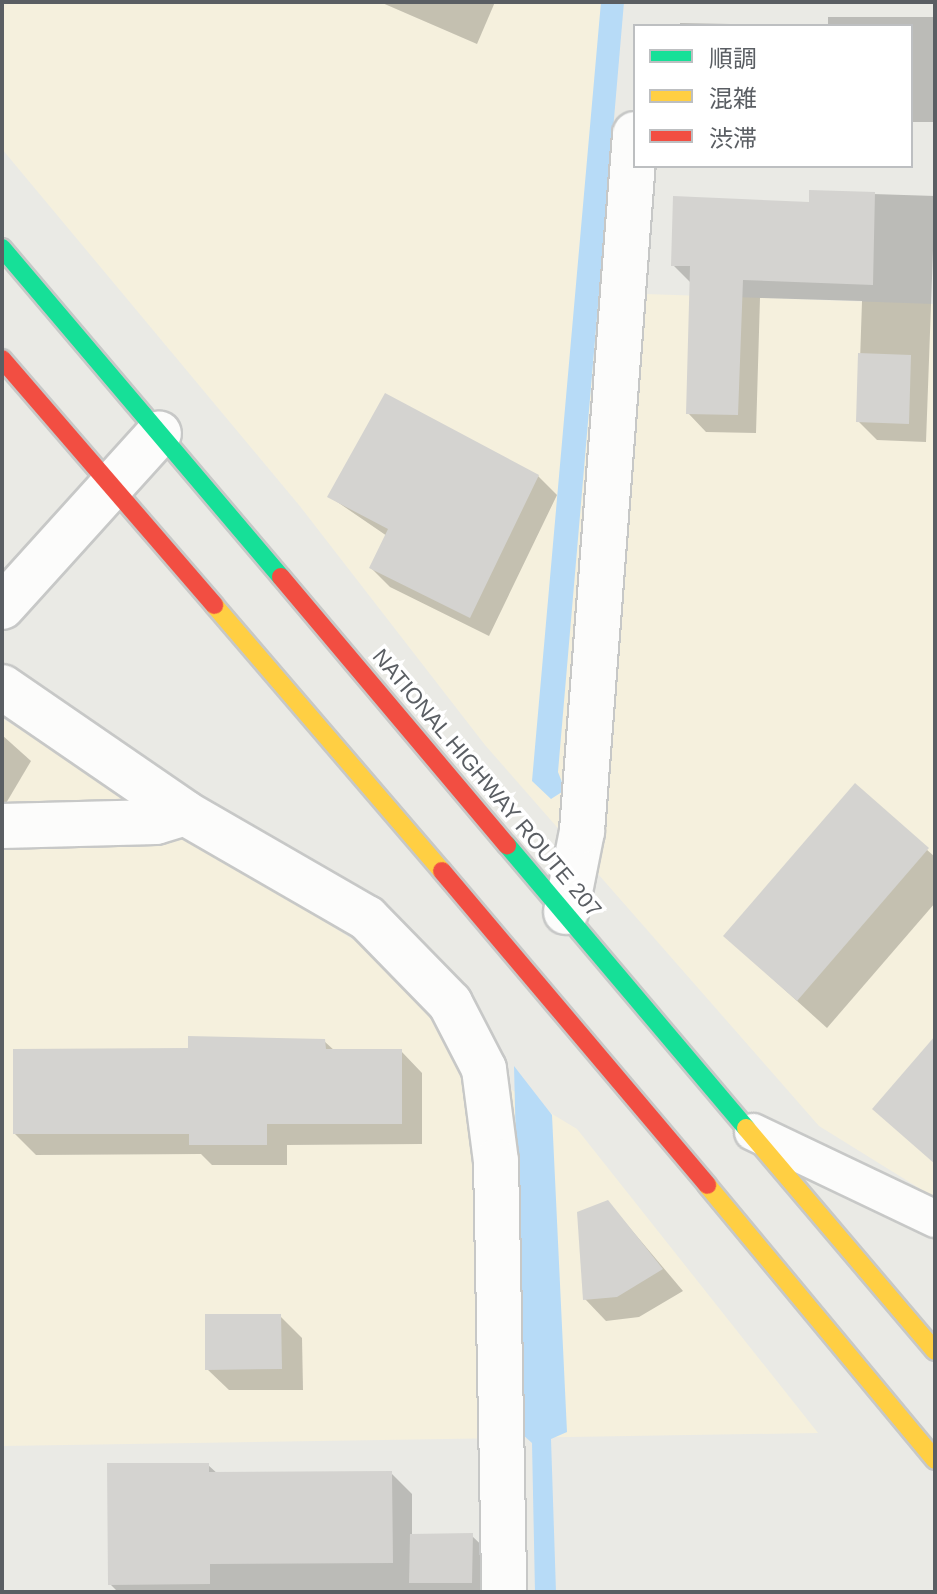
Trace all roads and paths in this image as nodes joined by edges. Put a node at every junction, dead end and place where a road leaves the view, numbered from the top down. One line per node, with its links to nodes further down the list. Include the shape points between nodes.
1 (633, 160): 10 (street, via 582,831)
2 (2, 248): 4 (highway, NATIONAL HIGHWAY ROUTE 207)
3 (2, 359): 5 (highway)
4 (159, 433): 5 (street); 10 (highway, NATIONAL HIGHWAY ROUTE 207)
5 (113, 484): 6 (street); 14 (highway)
6 (2, 607)
7 (2, 687): 8 (street)
8 (185, 813): 9 (street, via 156,822); 15 (street, via 367,918 450,1003 484,1069 496,1161)
9 (2, 826)
10 (566, 912): 11 (highway, NATIONAL HIGHWAY ROUTE 207)
11 (748, 1129): 12 (lane); 13 (highway, NATIONAL HIGHWAY ROUTE 207)
12 (935, 1219)
13 (935, 1351)
14 (935, 1460)
15 (504, 1592)

